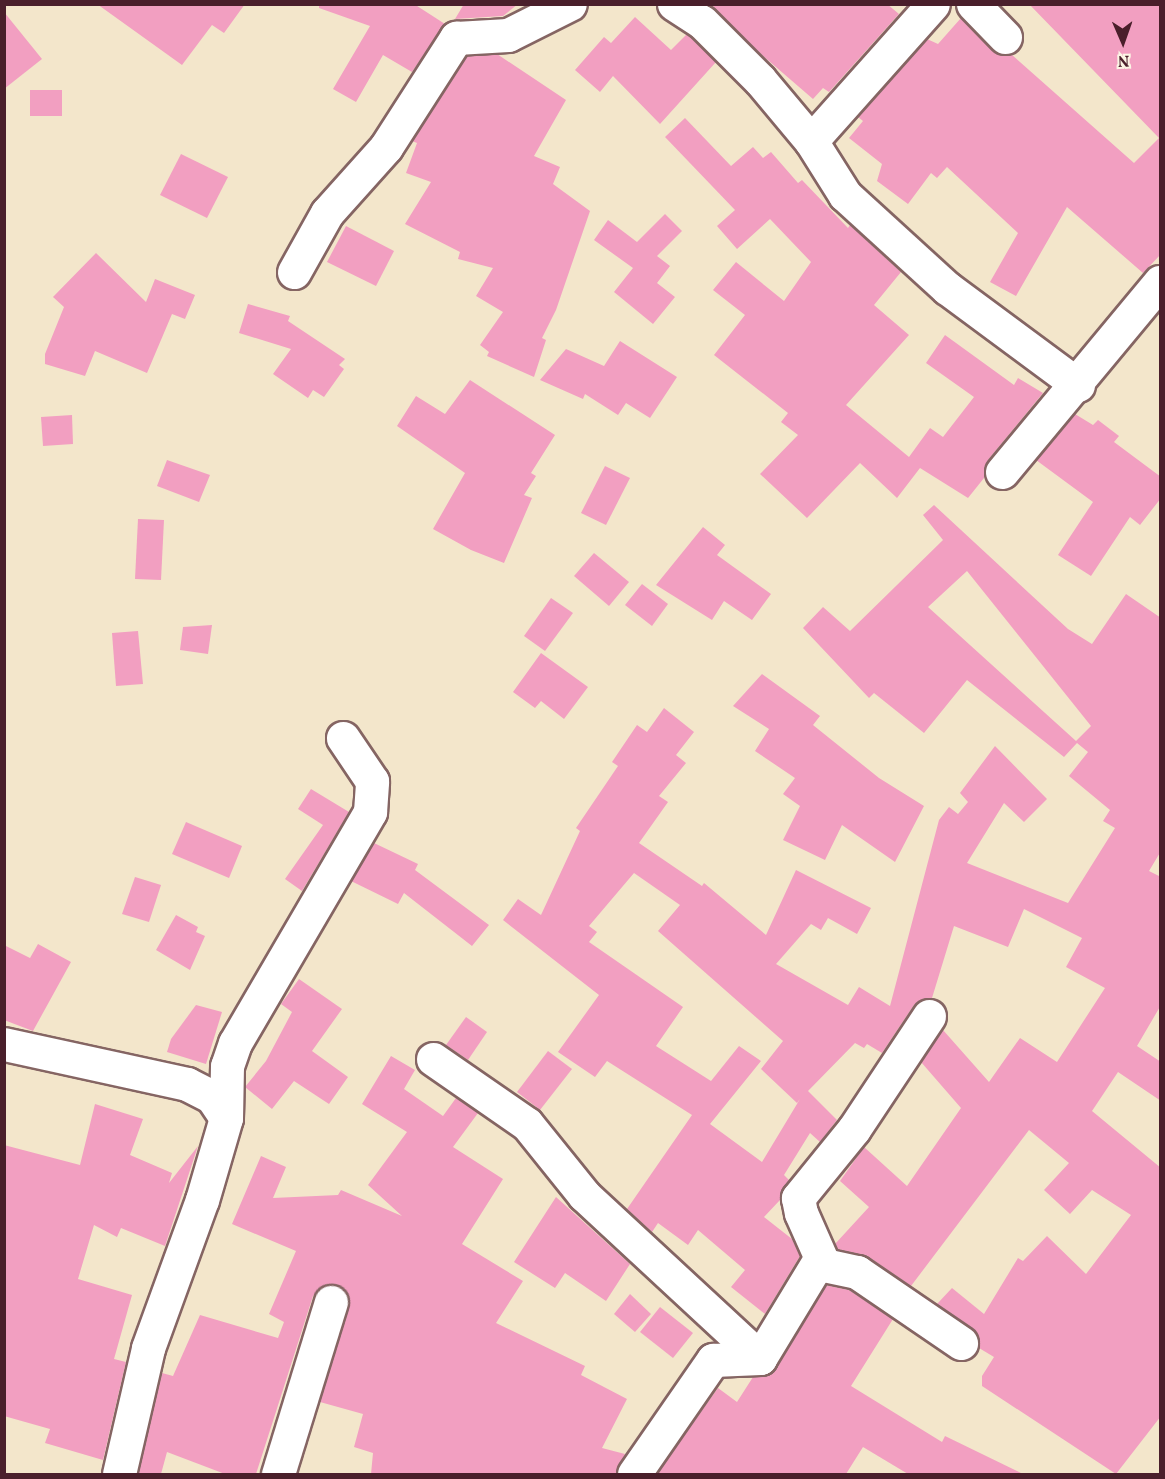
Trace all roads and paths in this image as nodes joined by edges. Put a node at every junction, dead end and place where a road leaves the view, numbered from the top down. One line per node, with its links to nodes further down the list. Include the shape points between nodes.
1 (570, 4): 7 (street, via 508,35 456,38 386,147 327,213)
2 (674, 4): 6 (street, via 702,22 760,80)
3 (933, 4): 6 (street)
4 (973, 4): 5 (street)
5 (1005, 37)
6 (811, 141): 9 (street, via 845,195 947,288)
7 (294, 272)
8 (1161, 282): 9 (street)
9 (1077, 385): 10 (street)
10 (1002, 472)
11 (343, 738): 15 (street, via 372,781 370,812 235,1043 228,1066)
12 (929, 1016): 16 (street, via 854,1129 798,1198)
13 (4, 1044): 15 (street, via 187,1084 212,1097)
14 (433, 1059): 19 (street, via 527,1124 584,1195)
15 (226, 1118): 20 (street, via 202,1200 148,1348)
16 (820, 1259): 18 (street, via 824,1265 857,1272); 19 (street)
17 (331, 1302): 21 (street)
18 (960, 1343)
19 (760, 1358): 22 (street, via 713,1360)
20 (119, 1474)
21 (278, 1474)
22 (634, 1474)

